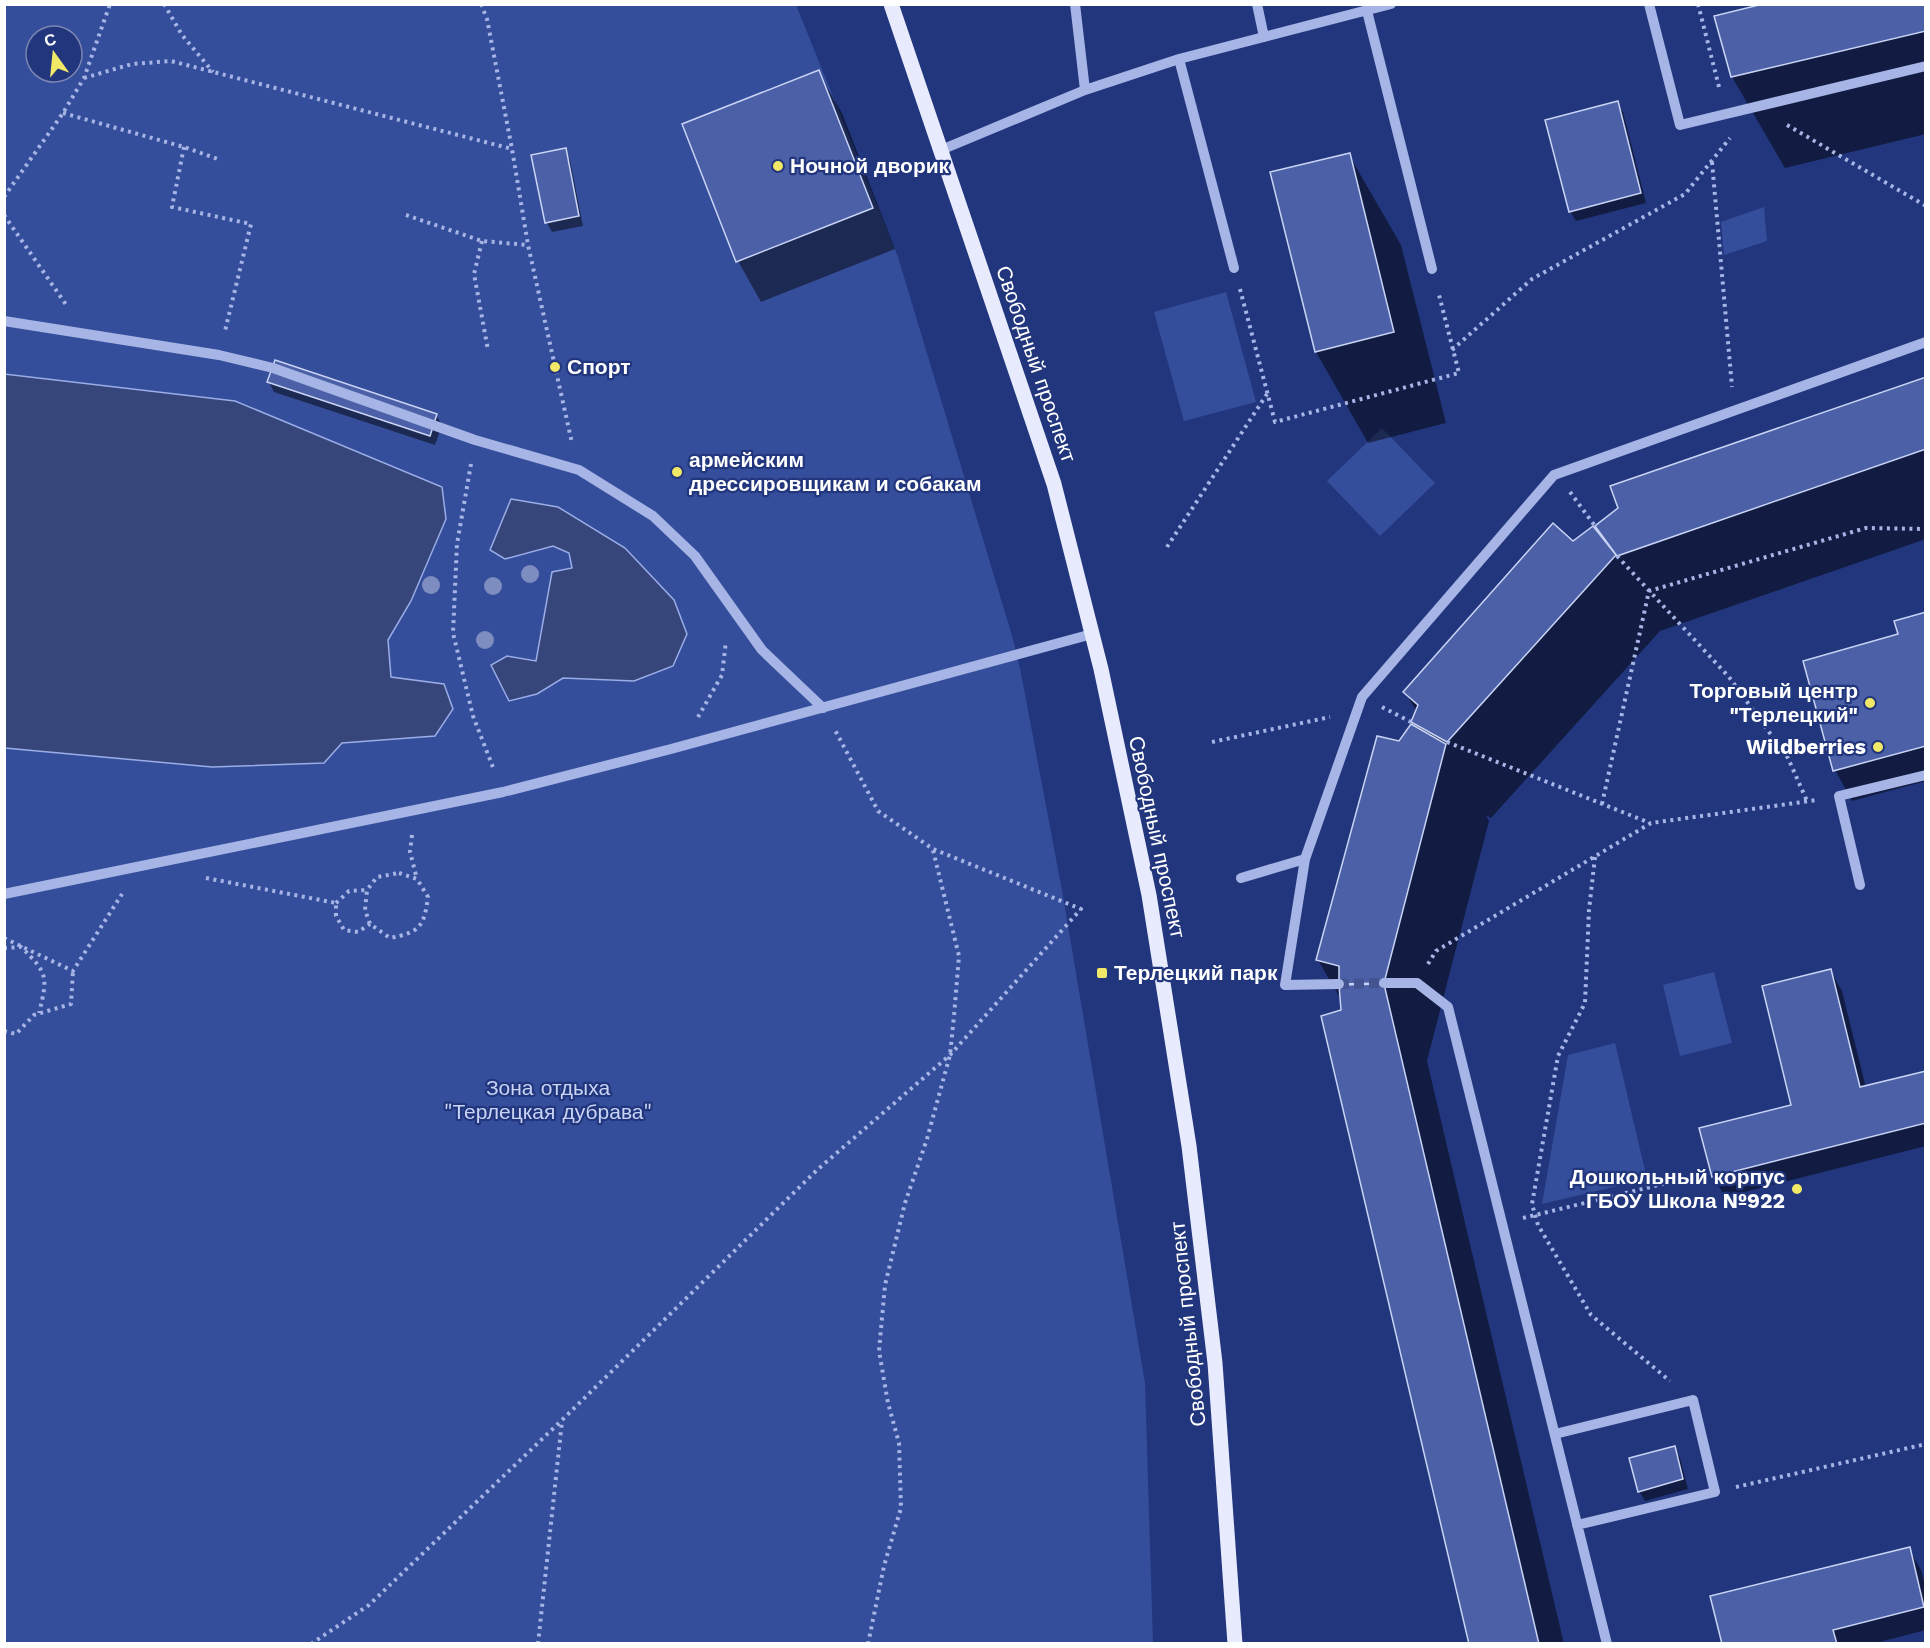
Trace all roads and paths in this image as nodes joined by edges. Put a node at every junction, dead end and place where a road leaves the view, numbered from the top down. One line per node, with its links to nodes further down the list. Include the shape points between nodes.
1 (110, 4): 16 (path)
2 (164, 4): 15 (path, via 182,35)
3 (482, 4): 22 (path)
4 (886, 4): 13 (main road, Свободный проспект)
5 (891, 4): 13 (main road, Свободный проспект)
6 (1076, 4): 18 (lane)
7 (1257, 4): 11 (lane)
8 (1391, 4): 10 (lane)
9 (1648, 4): 19 (lane, via 1680,125)
10 (1367, 11): 11 (lane); 32 (lane)
11 (1264, 37): 12 (lane)
12 (1179, 59): 18 (lane); 31 (lane)
13 (912, 65): 23 (main road, Свободный проспект)
14 (1926, 66): 19 (lane)
15 (213, 72): 16 (path, via 171,61 132,64); 22 (path)
16 (84, 78)
17 (80, 84): 20 (path)
18 (1085, 90): 23 (lane)
19 (1756, 107): 25 (path)
20 (63, 113): 21 (path); 26 (path)
21 (184, 147): 24 (path); 38 (path, via 172,207 251,224)
22 (512, 149): 30 (path)
23 (941, 150): 50 (main road, Свободный проспект, via 1054,484)
24 (218, 159)
25 (1712, 161): 37 (path, via 1684,194 1532,279); 40 (path)
26 (4, 197)
27 (406, 214): 29 (path)
28 (4, 215): 34 (path)
29 (482, 241): 30 (path); 36 (path, via 474,274)
30 (528, 245): 42 (path)
31 (1234, 268): 39 (path)
32 (1432, 269): 37 (path)
33 (4, 321): 34 (lane)
34 (86, 334): 38 (lane)
35 (1926, 342): 40 (lane)
36 (488, 350)
37 (1452, 350): 39 (path, via 1459,373 1275,422)
38 (219, 355): 41 (lane, via 273,368)
39 (1268, 394): 46 (path)
40 (1734, 411): 43 (lane)
41 (475, 440): 42 (lane); 57 (path, via 457,544 453,633 473,716)
42 (579, 470): 51 (lane, via 653,516 695,556 762,650)
43 (1557, 474): 44 (path); 52 (lane, via 1362,697)
44 (1595, 526)
45 (1926, 529): 48 (path, via 1866,528)
46 (1167, 546)
47 (1617, 556): 48 (path)
48 (1649, 591): 59 (path, via 1729,677 1788,758); 60 (path)
49 (728, 630): 55 (path, via 722,675 703,711)
50 (1092, 634): 51 (lane); 97 (main road, Свободный проспект, via 1149,896 1189,1146 1215,1363)
51 (823, 708): 55 (lane); 63 (path, via 878,812)
52 (1357, 711): 53 (path); 65 (lane)
53 (1212, 742)
54 (1447, 742): 60 (path)
55 (671, 749): 57 (lane)
56 (1926, 775): 58 (lane)
57 (503, 792): 61 (lane)
58 (1839, 796): 59 (path); 70 (lane)
59 (1807, 801): 62 (path)
60 (1602, 804): 62 (path)
61 (414, 810): 66 (lane); 69 (path, via 410,852)
62 (1651, 823): 64 (path)
63 (933, 849): 84 (path, via 959,956); 84 (path, via 1081,909)
64 (1595, 857): 80 (path, via 1436,951); 86 (path, via 1585,1003 1558,1056 1532,1204)
65 (1305, 859): 68 (lane); 81 (lane, via 1285,985)
66 (140, 866): 72 (lane); 78 (path)
67 (197, 877): 73 (path)
68 (1241, 878)
69 (417, 879): 71 (path, via 399,873 388,875 377,878); 74 (path, via 428,897 425,919 412,934 390,938)
70 (1860, 885)
71 (367, 890): 73 (path, via 349,891); 74 (path, via 365,910)
72 (4, 894)
73 (336, 903): 74 (path, via 336,916 344,930 358,932)
74 (370, 924)
75 (4, 938): 76 (path)
76 (21, 947): 77 (path); 78 (path); 82 (path, via 41,966 46,987)
77 (4, 948)
78 (73, 971): 82 (path, via 71,1004)
79 (1384, 983): 80 (lane)
80 (1417, 983): 87 (lane, via 1448,1006)
81 (1339, 984)
82 (39, 1014): 83 (path, via 16,1034)
83 (4, 1032)
84 (950, 1056): 89 (path, via 817,1170); 96 (path, via 905,1203 885,1285 879,1351 899,1443 901,1508)
85 (1700, 1175): 86 (path)
86 (1535, 1215): 87 (path); 88 (path, via 1591,1315)
87 (1502, 1224): 90 (lane)
88 (1693, 1400): 90 (lane); 92 (lane)
89 (562, 1420): 94 (path, via 369,1605); 95 (path)
90 (1555, 1434): 93 (lane)
91 (1926, 1444): 92 (path)
92 (1715, 1492): 93 (lane)
93 (1577, 1525): 98 (lane)
94 (311, 1644)
95 (538, 1644)
96 (868, 1644)
97 (1235, 1644)
98 (1607, 1644)

